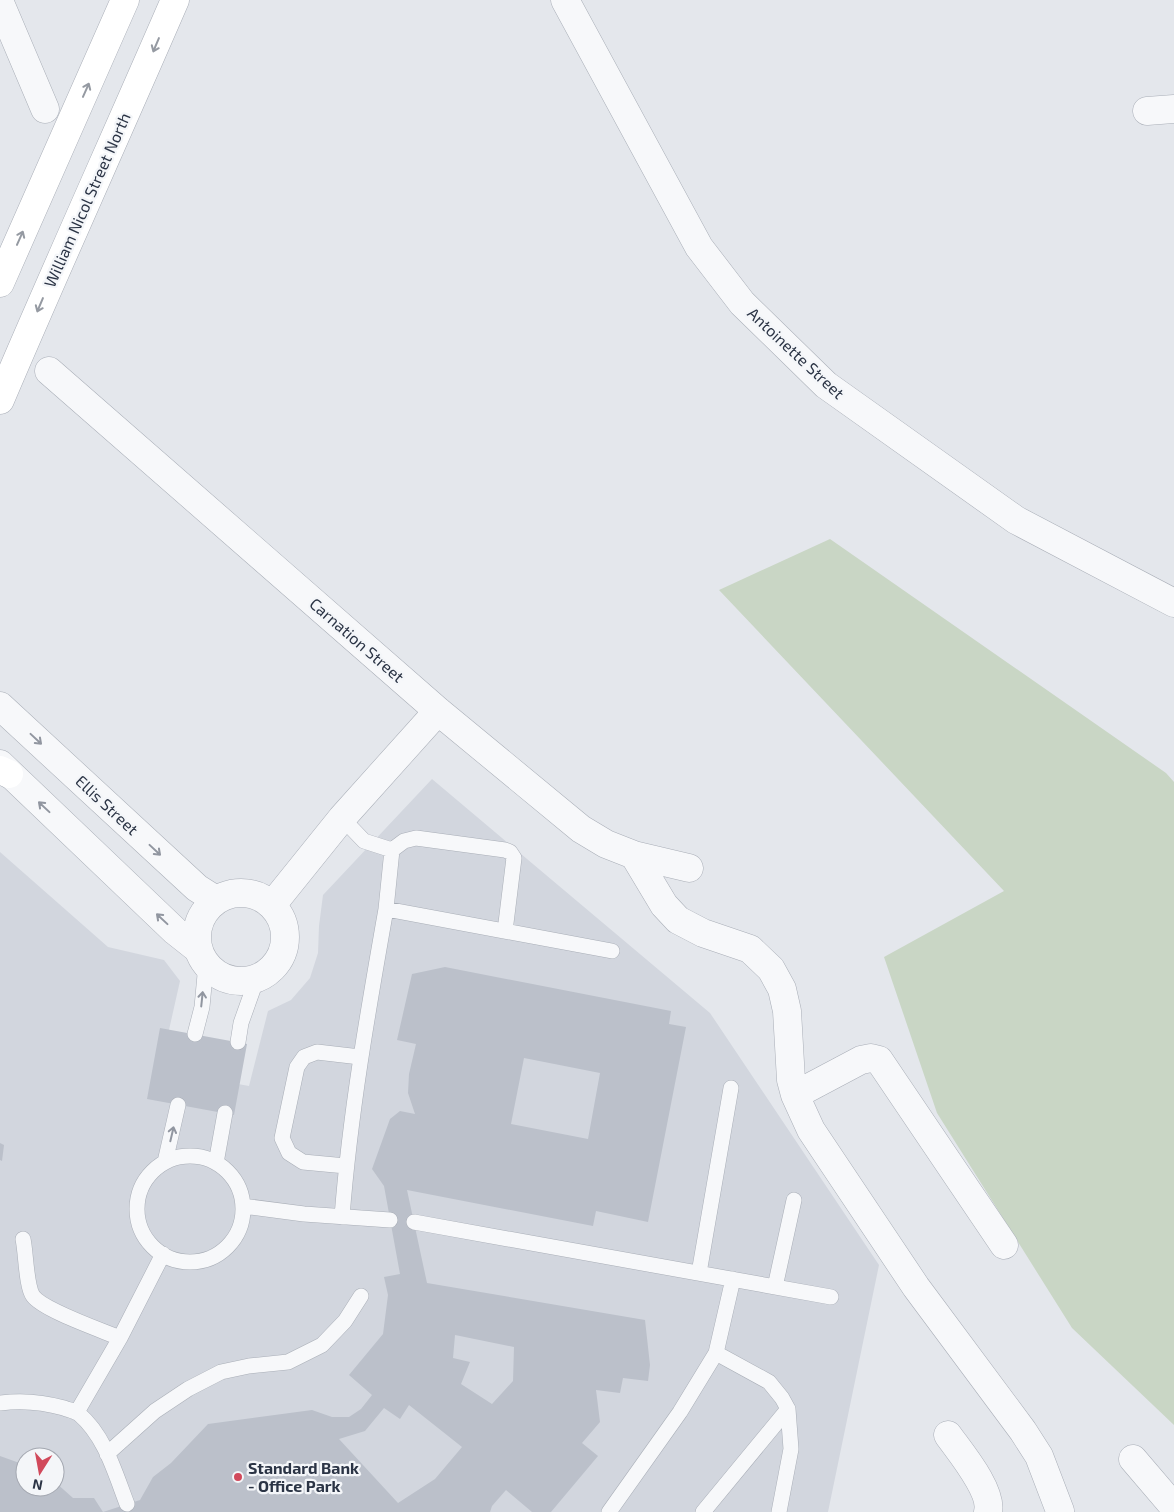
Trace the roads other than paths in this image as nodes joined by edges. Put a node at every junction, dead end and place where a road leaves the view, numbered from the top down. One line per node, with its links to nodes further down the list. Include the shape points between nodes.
1 (125, 0): 8 (main road, one-way to 1)
2 (175, 0): 10 (main road, William Nicol Street North, one-way to 10)
3 (565, 0): 11 (street, Antoinette Street, via 699,247 742,303 826,385 1009,515)
4 (0, 3): 5 (street)
5 (45, 109)
6 (1174, 109): 7 (street)
7 (1147, 111)
8 (0, 283)
9 (49, 371): 13 (street, Carnation Street)
10 (0, 400)
11 (1174, 603)
12 (0, 706): 19 (street, Ellis Street, one-way to 19, via 197,888)
13 (438, 711): 15 (street); 17 (street, Carnation Street, via 581,829)
14 (3, 769): 24 (street, one-way to 14)
15 (342, 818): 16 (lane, via 364,841); 20 (street)
16 (392, 850): 21 (lane); 22 (lane, via 404,841 416,838 510,852 514,858)
17 (634, 855): 18 (street, Carnation Street); 30 (street, via 664,905 678,920 750,949 771,969 782,989 787,1011 791,1080)
18 (689, 868)
19 (216, 900): 20 (street, via 244,892 259,896); 24 (street, via 201,918 197,940)
20 (272, 905): 25 (street, via 281,917 285,946 270,971)
21 (386, 909): 22 (lane); 28 (lane)
22 (504, 931): 23 (lane)
23 (612, 951)
24 (202, 957): 25 (street, via 216,973 229,979); 26 (lane, one-way to 24, via 202,1007)
25 (257, 978): 27 (lane)
26 (195, 1034)
27 (238, 1042)
28 (360, 1057): 35 (lane); 35 (lane, via 317,1052 304,1057 297,1067 282,1138 289,1153 303,1162)
29 (731, 1088): 44 (lane)
30 (795, 1095): 42 (street, via 861,1060 879,1060); 63 (street, via 811,1130 892,1252 1023,1431)
31 (178, 1105): 33 (lane, one-way to 31)
32 (225, 1113): 34 (lane)
33 (165, 1162): 34 (lane, via 181,1157 199,1157); 43 (lane, via 143,1185 137,1216 141,1231)
34 (216, 1163): 37 (lane, via 234,1181)
35 (346, 1166): 38 (lane)
36 (794, 1200): 46 (lane)
37 (243, 1206): 38 (lane); 43 (lane, via 235,1237 224,1250 194,1262 178,1261)
38 (342, 1217): 39 (lane)
39 (390, 1220)
40 (414, 1222): 44 (lane)
41 (23, 1239): 49 (lane, via 32,1295 44,1306)
42 (1004, 1245)
43 (162, 1254): 49 (lane)
44 (699, 1273): 45 (lane)
45 (733, 1280): 46 (lane); 50 (lane)
46 (776, 1287): 48 (lane)
47 (361, 1296): 55 (lane, via 345,1321 322,1345 288,1362 221,1372 155,1411)
48 (830, 1297)
49 (120, 1338): 53 (lane)
50 (716, 1353): 52 (lane, via 769,1382); 59 (lane, via 680,1412)
51 (0, 1403): 53 (lane, via 21,1400)
52 (788, 1409): 60 (lane); 61 (lane, via 791,1449)
53 (77, 1412): 55 (lane, via 93,1428)
54 (948, 1435): 62 (street, via 982,1486 988,1498)
55 (107, 1454): 57 (lane)
56 (1134, 1460): 58 (street)
57 (127, 1504)
58 (1174, 1507)
59 (609, 1512)
60 (703, 1512)
61 (779, 1512)
62 (988, 1512)
63 (1066, 1512)

